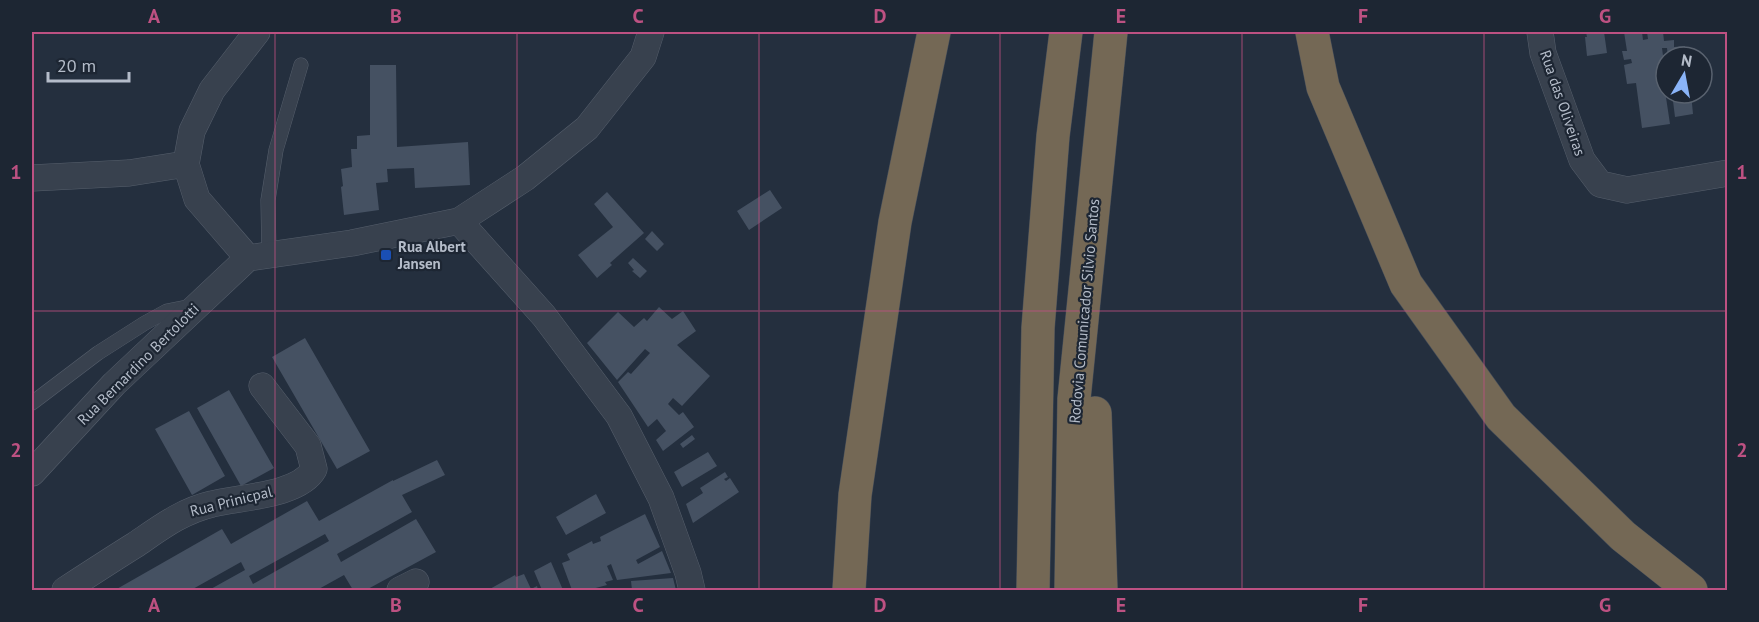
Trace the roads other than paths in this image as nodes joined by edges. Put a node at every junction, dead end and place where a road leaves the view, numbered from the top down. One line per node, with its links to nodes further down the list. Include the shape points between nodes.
1 (257, 32): 9 (street, via 212,90 192,131)
2 (651, 32): 12 (street, via 643,57 587,128 525,178)
3 (934, 32): 21 (highway, via 896,222 855,495)
4 (1066, 32): 22 (highway, via 1053,136 1038,328)
5 (1111, 32): 13 (highway, Rodovia Comunicador Silvio Santos)
6 (1312, 32): 25 (highway, via 1323,87 1406,285 1501,417 1623,536)
7 (1540, 32): 10 (street, Rua das Oliveiras, via 1543,53 1582,160 1600,184 1627,190)
8 (301, 65): 14 (lane, via 276,150)
9 (186, 164): 11 (street, via 129,173); 14 (street, via 197,200)
10 (1728, 173)
11 (32, 178)
12 (459, 221): 14 (street); 20 (street, via 544,316 619,416 661,498)
13 (1089, 235): 23 (highway, Rodovia Comunicador Silvio Santos, via 1074,399); 24 (highway)
14 (258, 257): 15 (street, Rua Bernardino Bertolotti)
15 (199, 304): 17 (lane, via 167,311 98,353); 18 (street, Rua Bernardino Bertolotti, via 114,384)
16 (262, 386): 19 (street, Rua Prinicpal, via 308,446 314,469 309,477 260,495 182,513)
17 (32, 403)
18 (32, 473)
19 (65, 591)
20 (692, 591)
21 (849, 591)
22 (1033, 591)
23 (1071, 591)
24 (1101, 591)
25 (1691, 591)

